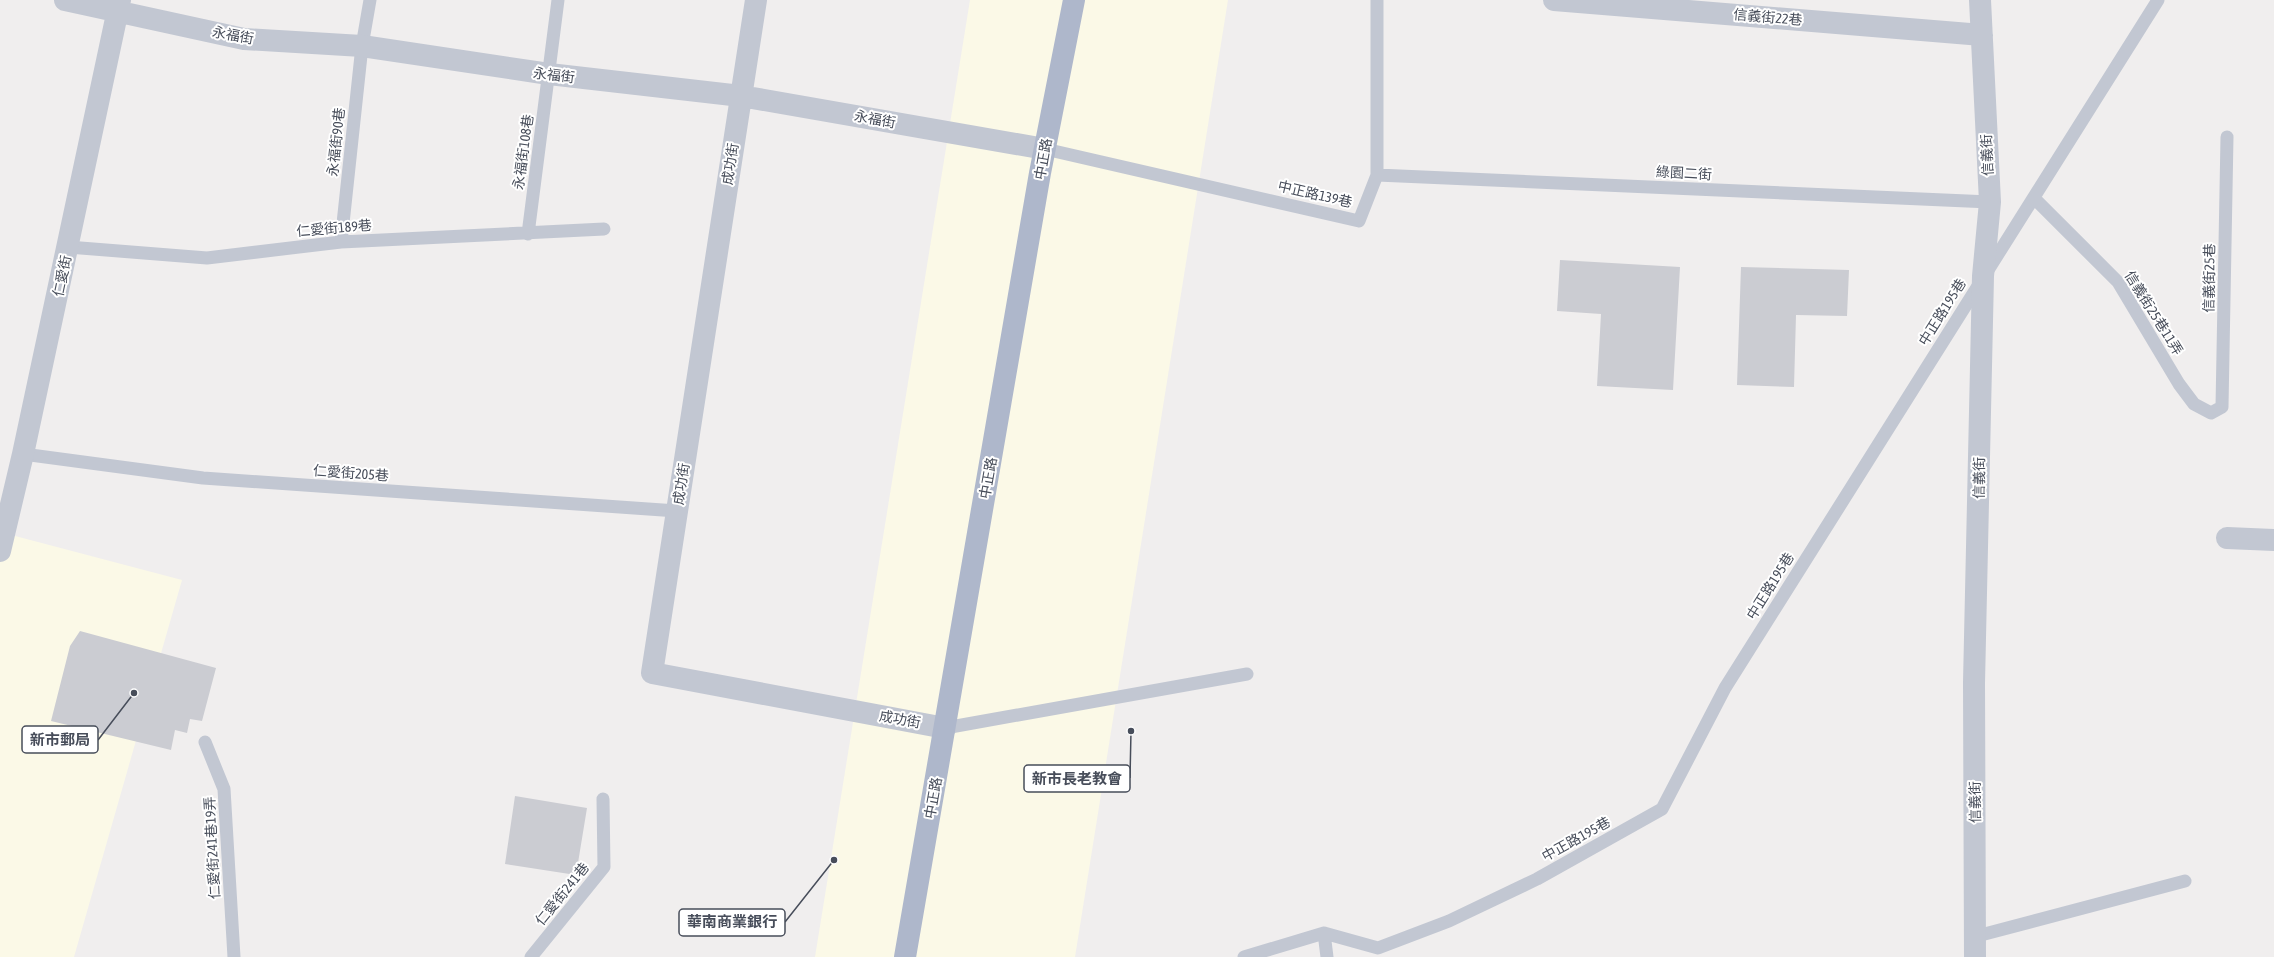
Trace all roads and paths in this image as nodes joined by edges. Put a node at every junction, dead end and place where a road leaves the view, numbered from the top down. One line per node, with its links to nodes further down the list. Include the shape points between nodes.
1 (65, 0): 10 (street, 永福街)
2 (370, 0): 12 (lane, 永福街90巷)
3 (558, 0): 13 (lane, 永福街108巷)
4 (756, 0): 14 (street, 成功街)
5 (1074, 0): 16 (main road, 中正路)
6 (1377, 0): 17 (lane, 中正路139巷)
7 (1554, 0): 11 (street, 信義街22巷)
8 (1980, 0): 11 (street, 信義街)
9 (2158, 0): 18 (lane, 中正路195巷)
10 (119, 5): 12 (street, 永福街, via 244,39); 23 (street, 仁愛街)
11 (1982, 35): 19 (street, 信義街)
12 (362, 46): 13 (street, 永福街); 22 (lane, 永福街90巷)
13 (549, 74): 14 (street, 永福街); 21 (lane, 永福街108巷)
14 (741, 96): 16 (street, 永福街); 27 (street, 成功街)
15 (2227, 137): 25 (lane, 信義街25巷, via 2222,407)
16 (1045, 149): 17 (lane, 中正路139巷, via 1359,220); 32 (main road, 中正路)
17 (1377, 175): 19 (lane, 綠園二街)
18 (2034, 198): 24 (lane, 中正路195巷); 25 (lane, 信義街25巷11弄, via 2118,282 2179,384 2194,404)
19 (1990, 202): 24 (street, 信義街)
20 (604, 229): 21 (lane, 仁愛街189巷)
21 (528, 234): 22 (lane, 仁愛街189巷)
22 (341, 242): 23 (lane, 仁愛街189巷, via 207,258)
23 (68, 247): 26 (street, 仁愛街)
24 (1983, 276): 36 (lane, 中正路195巷, via 1725,688 1662,809 1530,882 1450,921 1378,948); 37 (street, 信義街, via 1974,683)
25 (2211, 413)
26 (23, 454): 27 (lane, 仁愛街205巷, via 203,478); 30 (street, 仁愛街)
27 (677, 511): 32 (street, 成功街, via 652,673)
28 (2227, 538): 29 (street)
29 (2274, 540)
30 (0, 552)
31 (1247, 674): 32 (lane)
32 (945, 728): 40 (main road, 中正路)
33 (205, 742): 38 (lane, 仁愛街241巷19弄, via 224,789)
34 (604, 800): 39 (lane, 仁愛街241巷, via 604,867)
35 (2185, 882): 37 (lane)
36 (1324, 933): 41 (lane); 42 (lane)
37 (1977, 936): 43 (street, 信義街)
38 (234, 957)
39 (532, 957)
40 (905, 957)
41 (1244, 957)
42 (1327, 957)
43 (1975, 957)

